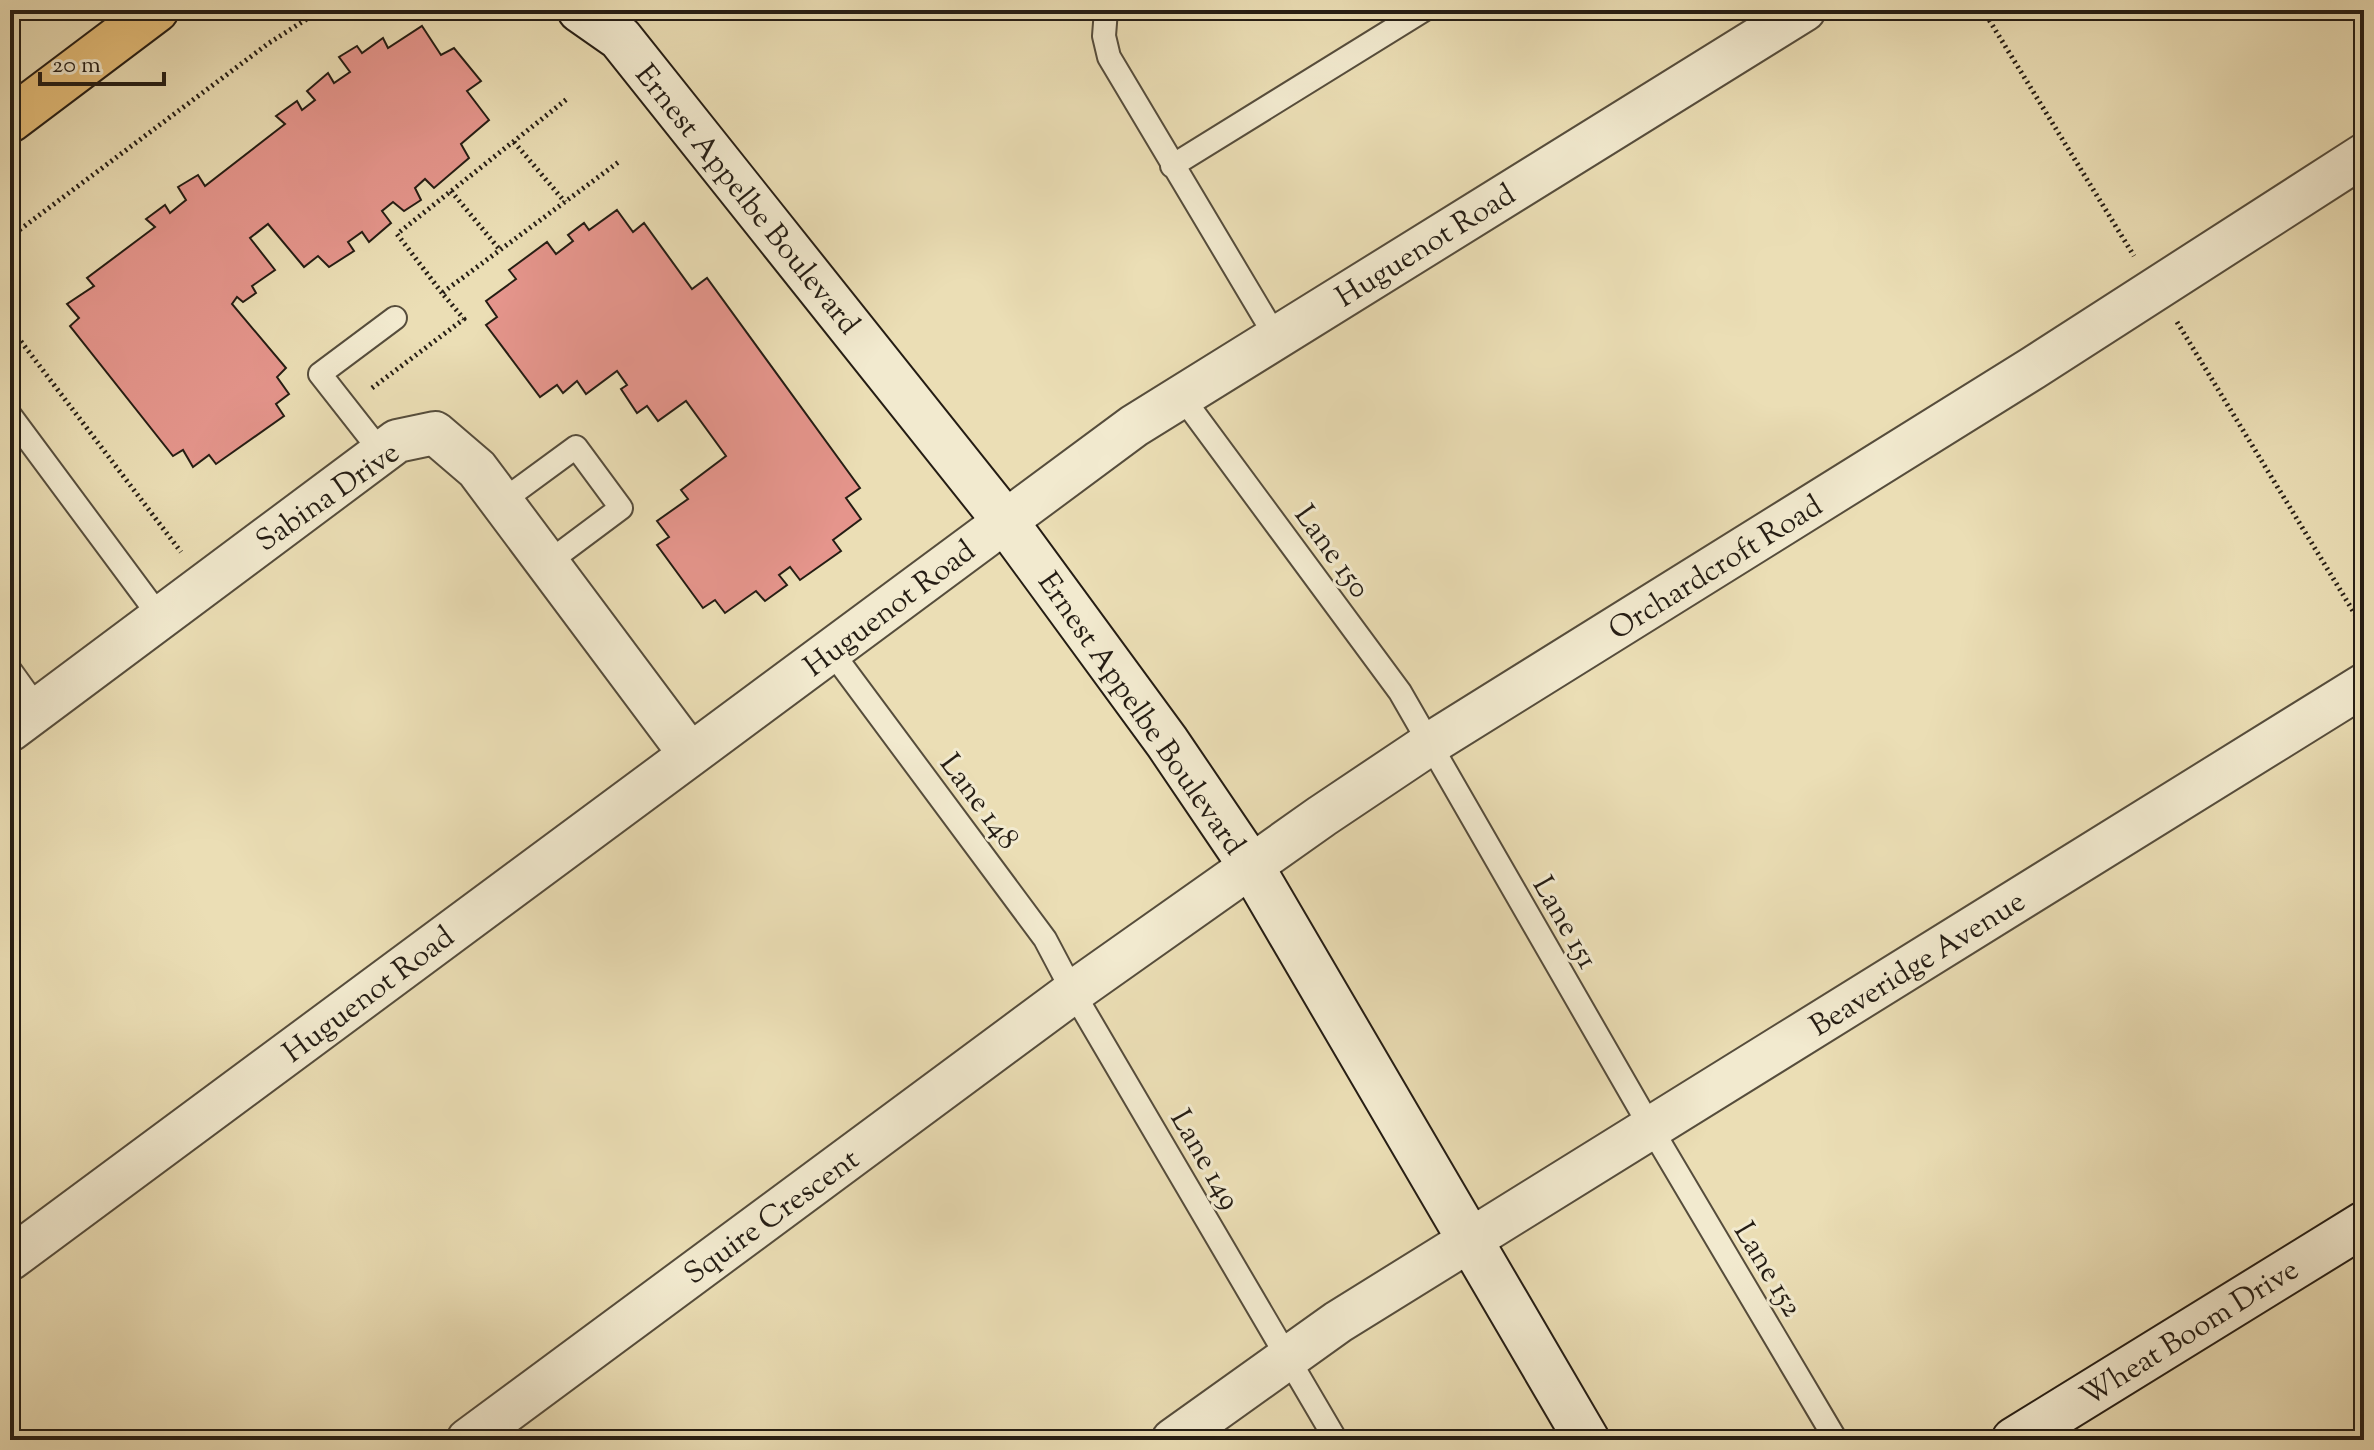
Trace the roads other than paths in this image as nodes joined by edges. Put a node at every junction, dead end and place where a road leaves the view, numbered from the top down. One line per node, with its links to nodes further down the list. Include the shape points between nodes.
1 (156, 10): 7 (main road)
2 (580, 10): 6 (street, Ernest Appelbe Boulevard)
3 (1106, 10): 9 (lane, via 1109,57)
4 (1424, 10): 9 (lane)
5 (1795, 12): 11 (street, Huguenot Road)
6 (618, 24): 16 (street, Ernest Appelbe Boulevard)
7 (10, 120)
8 (2364, 155): 23 (street, Orchardcroft Road)
9 (1172, 166): 11 (lane)
10 (395, 318): 14 (lane, via 320,374)
11 (1276, 337): 12 (street, Huguenot Road)
12 (1182, 397): 16 (street, Huguenot Road); 23 (lane, Lane 150, via 1400,692)
13 (10, 415): 18 (lane)
14 (382, 453): 15 (street, Sabina Drive, via 397,441 435,433 477,469); 18 (street, Sabina Drive)
15 (501, 502): 17 (street, Sabina Drive); 17 (lane, via 576,447 621,508)
16 (1005, 521): 19 (street, Huguenot Road); 25 (street, Ernest Appelbe Boulevard)
17 (546, 564): 24 (street, Sabina Drive)
18 (160, 617): 22 (street, Sabina Drive)
19 (831, 651): 24 (street, Huguenot Road); 26 (lane, Lane 148, via 1045,939)
20 (10, 670): 22 (lane)
21 (2364, 685): 27 (street, Beaveridge Avenue)
22 (24, 719)
23 (1428, 745): 25 (street, Orchardcroft Road); 27 (lane, Lane 151)
24 (690, 754): 30 (street, Huguenot Road)
25 (1251, 866): 26 (street, Orchardcroft Road); 29 (street, Ernest Appelbe Boulevard)
26 (1073, 992): 31 (lane, Lane 149); 32 (street, Squire Crescent)
27 (1651, 1128): 29 (street, Beaveridge Avenue); 36 (lane, Lane 152)
28 (2364, 1224): 37 (street, Wheat Boom Drive)
29 (1469, 1240): 31 (street); 35 (street, Ernest Appelbe Boulevard)
30 (10, 1259)
31 (1286, 1357): 33 (street); 34 (lane, Lane 149)
32 (478, 1437)
33 (1173, 1440)
34 (1336, 1440)
35 (1587, 1440)
36 (1836, 1440)
37 (2014, 1440)

